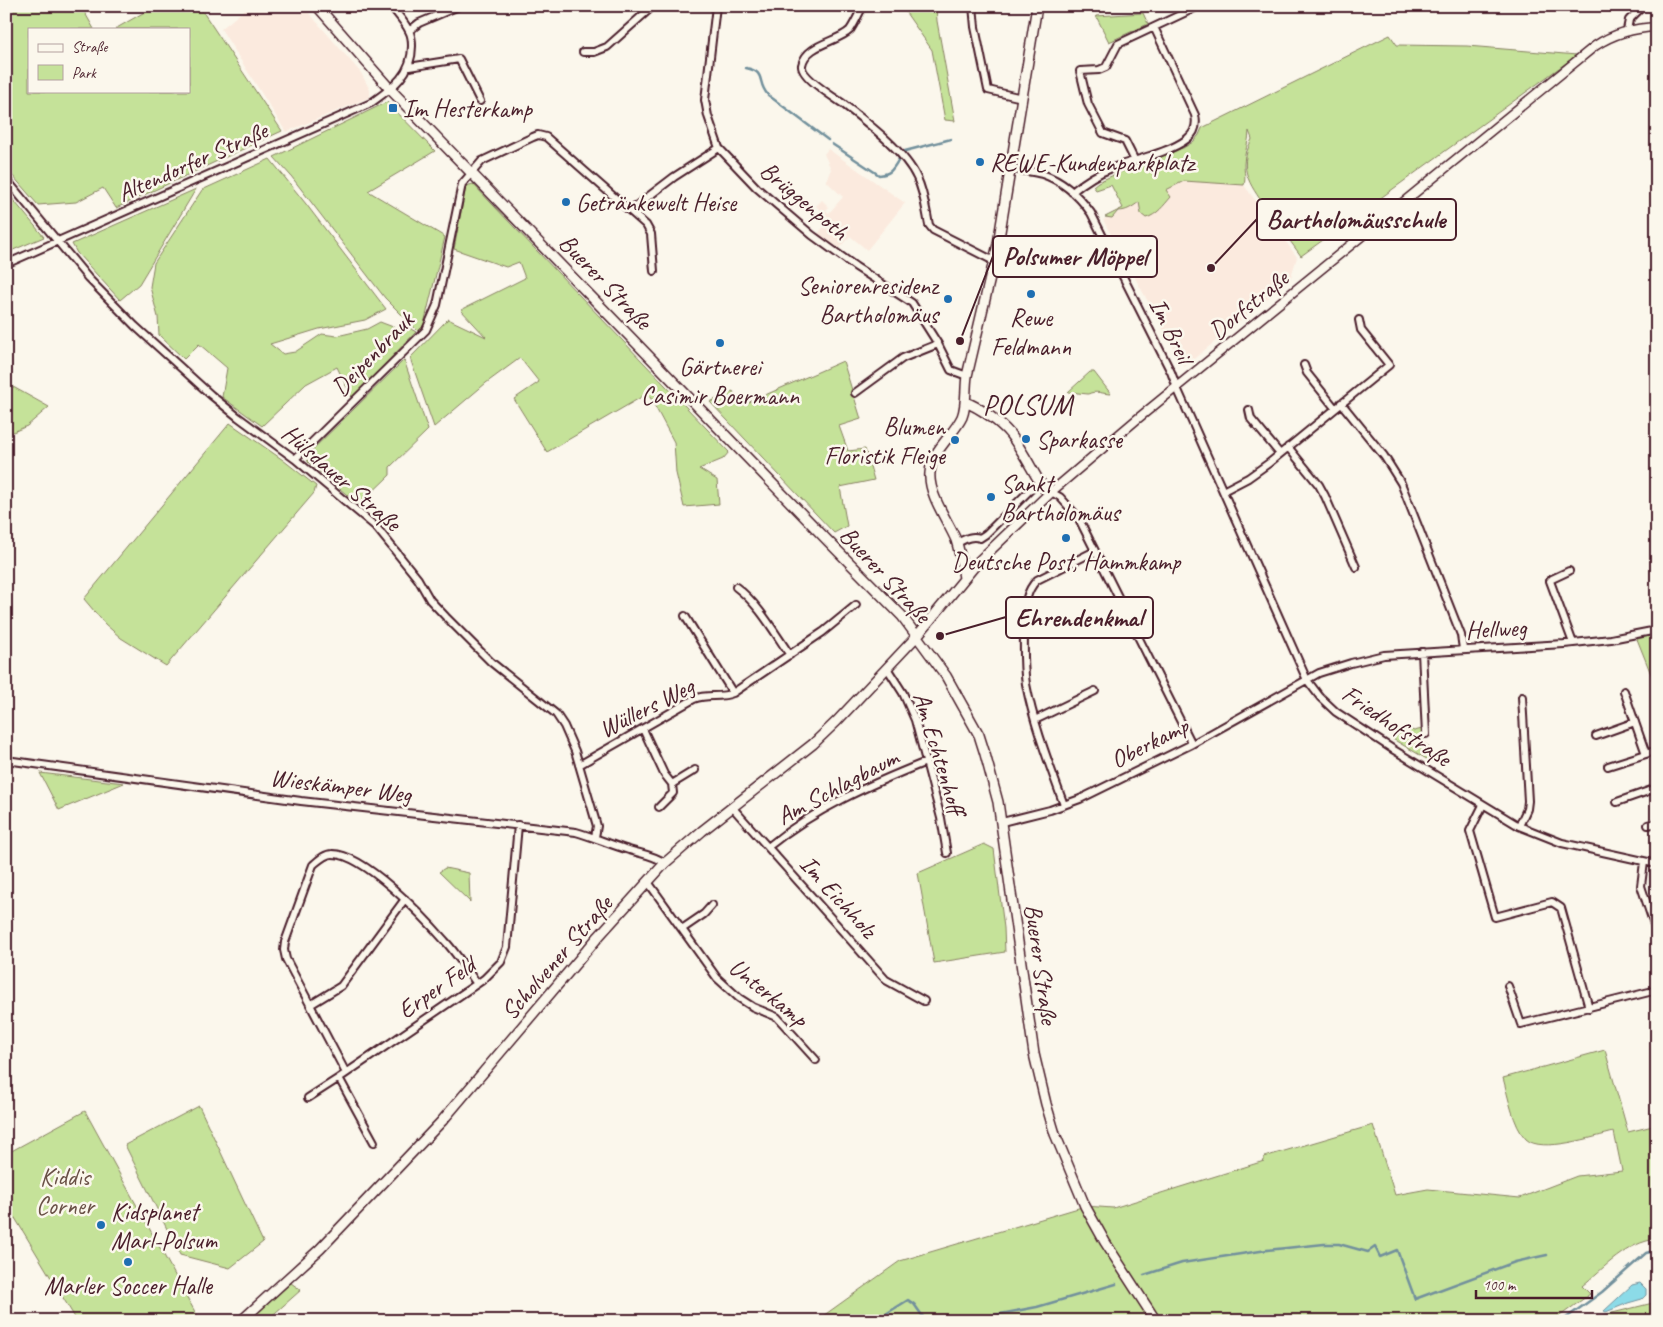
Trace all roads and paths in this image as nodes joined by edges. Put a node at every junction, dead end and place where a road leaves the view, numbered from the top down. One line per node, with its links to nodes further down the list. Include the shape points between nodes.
1 (317, 6): 17 (main road, Buerer Straße)
2 (391, 6): 14 (street)
3 (459, 6): 14 (street, via 419,23)
4 (654, 6): 15 (street, via 607,47)
5 (716, 6): 20 (street, Brüggenpoth, via 705,100)
6 (862, 6): 28 (street, via 849,30 811,50 802,68 808,77 906,161 917,178 933,230)
7 (973, 6): 18 (street, via 988,90)
8 (1037, 6): 18 (main road)
9 (1199, 6): 11 (street)
10 (1643, 6): 13 (street, via 1629,20)
11 (1154, 27): 21 (street, via 1196,122 1188,139); 21 (street, via 1118,44 1106,67 1080,71 1088,104 1103,133 1125,141)
12 (1657, 27): 13 (street, Dorfstraße)
13 (1627, 30): 35 (street, Dorfstraße, via 1590,50)
14 (409, 31): 16 (street, via 412,56)
15 (582, 52)
16 (409, 67): 17 (street); 19 (street, via 459,59)
17 (390, 89): 23 (main road, Buerer Straße); 27 (street, Altendorfer Straße, via 354,111)
18 (1022, 98): 22 (main road)
19 (480, 101)
20 (719, 148): 26 (street); 32 (street, Brüggenpoth, via 757,188 812,235 912,303)
21 (1135, 161): 25 (street, via 1112,168)
22 (1011, 168): 25 (street, Im Breil, via 1041,174); 28 (main road)
23 (471, 172): 26 (street, via 482,161 538,135 546,137); 43 (street, Deipenbrauk, via 460,190 437,305 426,330); 56 (main road, Buerer Straße, via 902,616)
24 (6, 179): 27 (street, Hülsdauer Straße)
25 (1072, 192): 35 (street, Im Breil, via 1095,220 1172,372)
26 (628, 209): 30 (street, via 651,234)
27 (58, 241): 29 (street, Altendorfer Straße); 43 (street, Hülsdauer Straße, via 88,278 135,326 231,411)
28 (994, 261): 34 (main road)
29 (6, 264)
30 (654, 271)
31 (1359, 320): 38 (street, via 1361,330 1389,365)
32 (938, 344): 34 (street, Brüggenpoth, via 951,370); 36 (street, via 903,358)
33 (1304, 366): 39 (street)
34 (967, 376): 37 (main road)
35 (1177, 388): 45 (street, Friedhofstraße); 46 (street, Dorfstraße)
36 (855, 393)
37 (965, 402): 44 (main road, via 1005,429); 47 (main road, via 961,418 932,461 930,473 932,488)
38 (1341, 403): 39 (street); 58 (street, via 1384,456 1401,483 1458,626)
39 (1335, 408): 41 (street)
40 (1249, 410): 42 (street, via 1251,419)
41 (1288, 447): 42 (street); 49 (street, via 1319,485)
42 (1280, 454): 45 (street, via 1248,478)
43 (295, 459): 77 (street, Hülsdauer Straße, via 376,527 418,579 430,600 492,662 556,714)
44 (1039, 481): 46 (main road); 47 (street, via 986,534)
45 (1223, 491): 62 (street, Friedhofstraße)
46 (1051, 492): 48 (street, via 1078,517); 51 (main road, Dorfstraße)
47 (957, 543): 51 (main road)
48 (1095, 551): 67 (street, via 1038,580 1030,587 1026,598 1024,667); 72 (street)
49 (1356, 567)
50 (1569, 571): 57 (street, Hellweg, via 1550,581)
51 (964, 578): 56 (main road, Dorfstraße)
52 (736, 587): 60 (street, via 756,606)
53 (856, 605): 60 (street, Wüllers Weg)
54 (685, 616): 65 (street, Wüllers Weg)
55 (1657, 630): 57 (street, Hellweg)
56 (917, 636): 61 (main road, Scholvener Straße); 87 (main road, Buerer Straße, via 946,676 979,735)
57 (1573, 643): 58 (street, Hellweg)
58 (1462, 649): 59 (street, Hellweg)
59 (1422, 652): 62 (street, Hellweg, via 1367,659 1319,673); 70 (street)
60 (790, 655): 65 (street, Wüllers Weg)
61 (887, 668): 76 (street, Am Echtenhoff, via 915,720); 85 (main road, Scholvener Straße, via 813,744)
62 (1307, 680): 72 (street, Oberkamp); 84 (street, Friedhofstraße, via 1336,712)
63 (1095, 691): 67 (street)
64 (1624, 691): 68 (street)
65 (733, 693): 69 (street, Wüllers Weg, via 724,697 707,695 694,699)
66 (1522, 697): 90 (street, via 1528,801)
67 (1035, 720): 83 (street)
68 (1635, 722): 71 (street); 74 (street)
69 (643, 729): 77 (street, Wüllers Weg); 80 (street)
70 (1426, 734)
71 (1596, 736)
72 (1192, 744): 83 (street, Oberkamp)
73 (1657, 750): 74 (street)
74 (1646, 754): 78 (street)
75 (6, 760): 89 (street, Wieskämper Weg, via 308,802)
76 (926, 762): 93 (street, Am Schlagbaum, via 811,816); 94 (street, Am Echtenhoff)
77 (579, 765): 92 (street, Hülsdauer Straße, via 597,826)
78 (1608, 766)
79 (695, 770): 80 (street)
80 (672, 784): 86 (street, via 673,793)
81 (1657, 788): 82 (street)
82 (1617, 802)
83 (1064, 805): 87 (street, Oberkamp)
84 (1483, 805): 90 (street, Friedhofstraße); 108 (street, via 1470,831 1495,917 1552,902 1561,908)
85 (732, 807): 93 (street, Im Eichholz); 96 (main road, Scholvener Straße)
86 (659, 808)
87 (1002, 822): 115 (main road, Buerer Straße, via 1034,1054 1055,1134 1089,1213)
88 (1657, 823): 91 (street)
89 (518, 825): 92 (street, Wieskämper Weg); 103 (street, Erper Feld, via 507,947 493,972)
90 (1519, 826): 95 (street, Friedhofstraße, via 1562,843)
91 (1648, 826)
92 (595, 837): 96 (street, Wieskämper Weg)
93 (768, 847): 106 (street, Im Eichholz, via 886,980)
94 (947, 854)
95 (1644, 862): 97 (street, Friedhofstraße); 102 (street, via 1641,886)
96 (665, 863): 98 (main road, Scholvener Straße)
97 (1657, 864)
98 (648, 882): 101 (street, Unterkamp); 114 (main road, Scholvener Straße, via 436,1128 320,1249)
99 (405, 899): 103 (street, via 446,942); 107 (street, via 341,986); 107 (street, via 348,856 331,854 313,865 284,950)
100 (712, 905): 101 (street)
101 (682, 929): 109 (street, Unterkamp, via 725,986 754,1007 777,1017)
102 (1657, 934)
103 (477, 984): 110 (street, Erper Feld)
104 (1508, 986): 108 (street, via 1521,1024)
105 (1657, 990): 108 (street)
106 (924, 1002)
107 (310, 1005): 110 (street)
108 (1589, 1008)
109 (816, 1060)
110 (346, 1072): 111 (street, Erper Feld)
111 (338, 1078): 112 (street, Erper Feld); 113 (street)
112 (308, 1098)
113 (374, 1142)
114 (241, 1321)
115 (1156, 1321)

